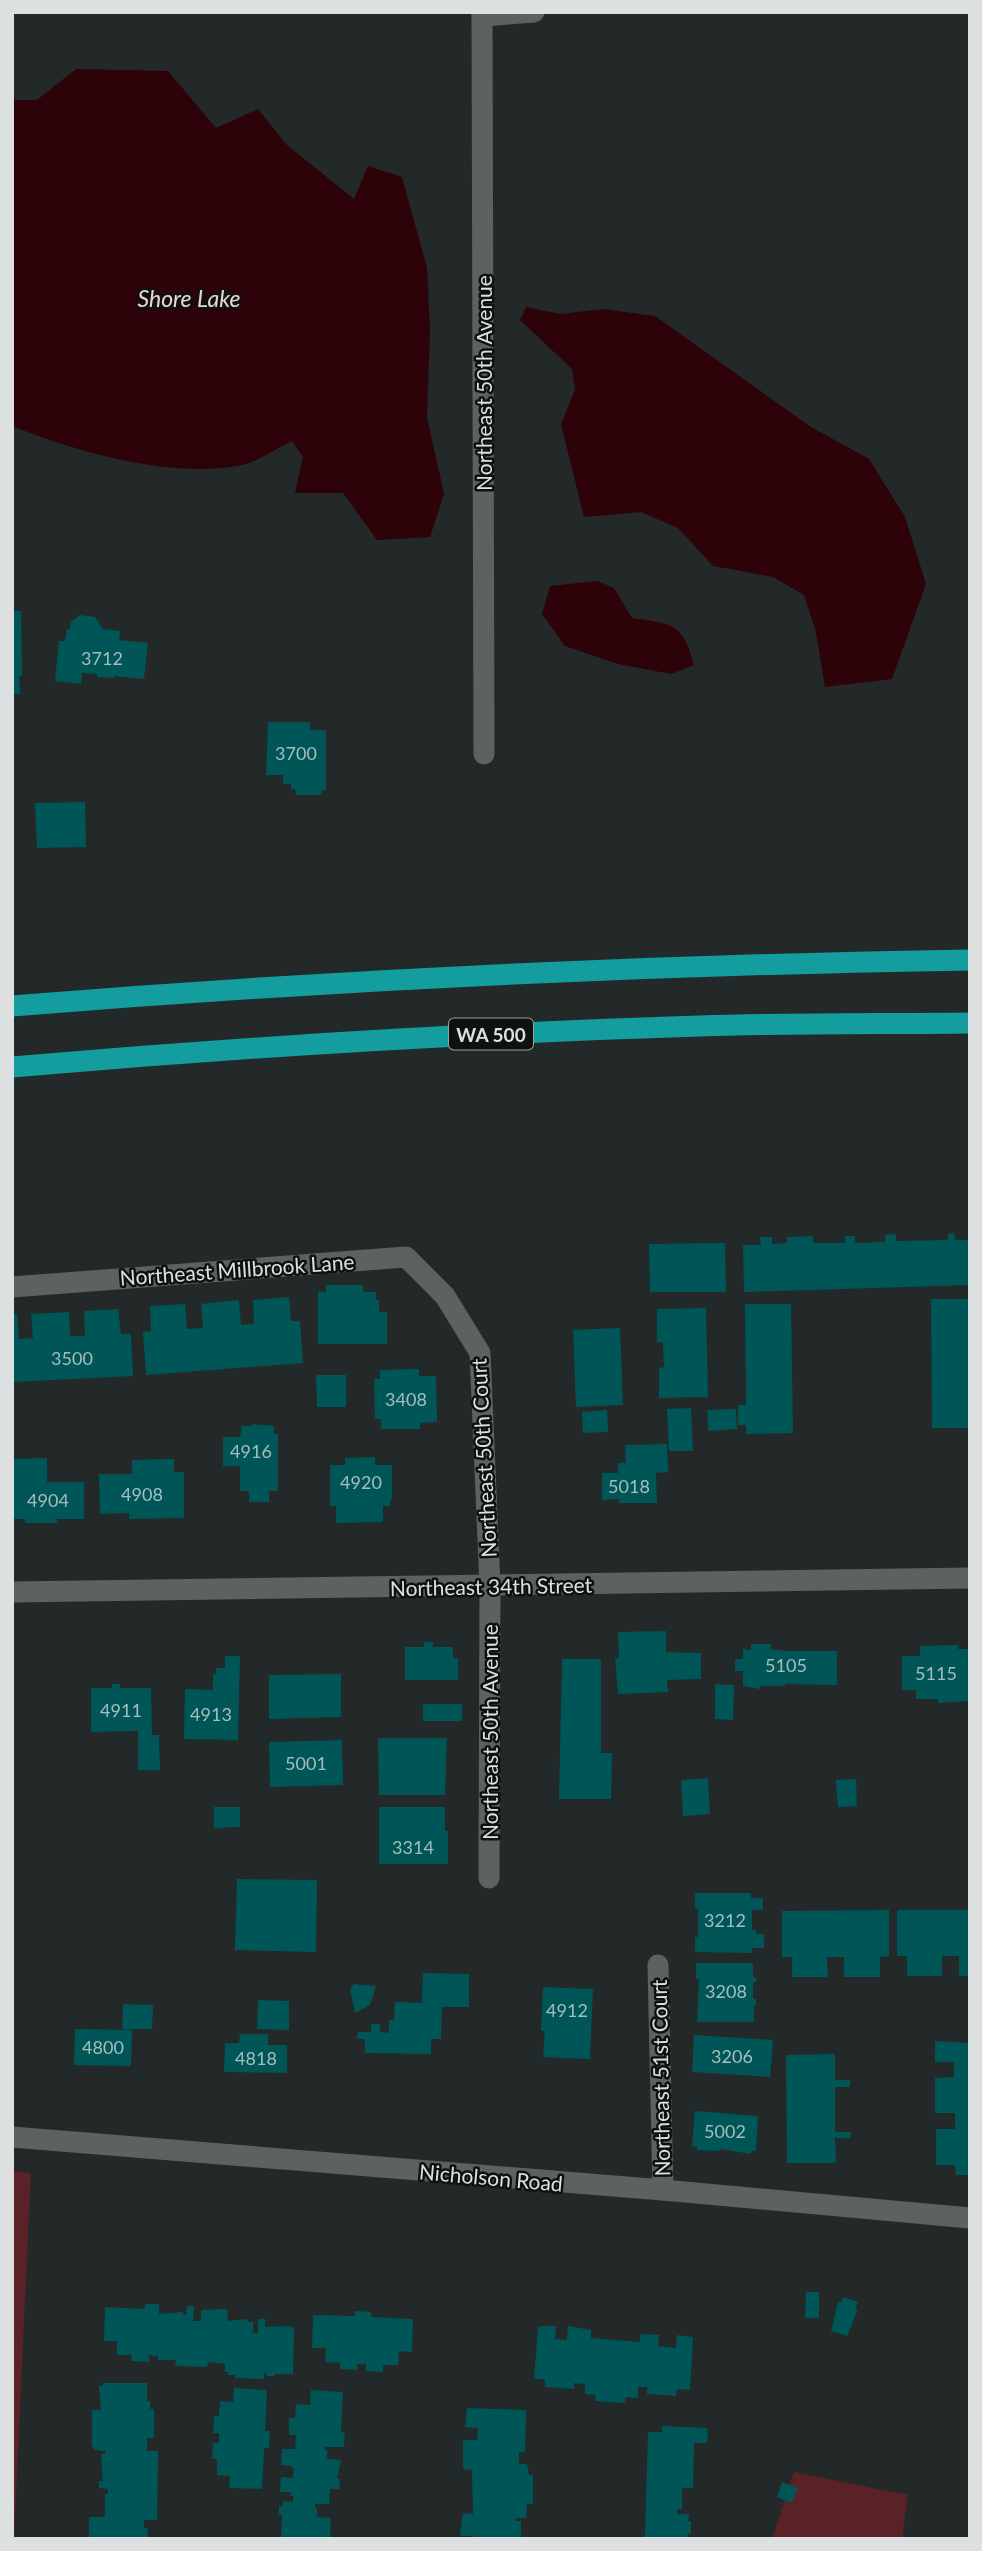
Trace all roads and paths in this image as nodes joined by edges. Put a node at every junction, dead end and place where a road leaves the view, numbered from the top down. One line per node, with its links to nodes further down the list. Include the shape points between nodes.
1 (534, 12): 2 (street)
2 (482, 14): 3 (street, Northeast 50th Avenue)
3 (484, 754)
4 (970, 960): 5 (highway, via 450,977)
5 (12, 1006)
6 (970, 1023): 7 (highway, WA 500, via 703,1025 493,1033)
7 (12, 1066)
8 (12, 1287): 9 (street, Northeast Millbrook Lane, via 406,1256)
9 (445, 1296): 11 (street, Northeast 50th Court, via 480,1353)
10 (970, 1578): 11 (street, Northeast 34th Street)
11 (490, 1586): 12 (street, Northeast 34th Street); 13 (street, Northeast 50th Avenue)
12 (12, 1592)
13 (489, 1878)
14 (658, 1965): 16 (street, Northeast 51st Court)
15 (12, 2137): 16 (street, Nicholson Road)
16 (663, 2190): 17 (street, Nicholson Road)
17 (970, 2218)

